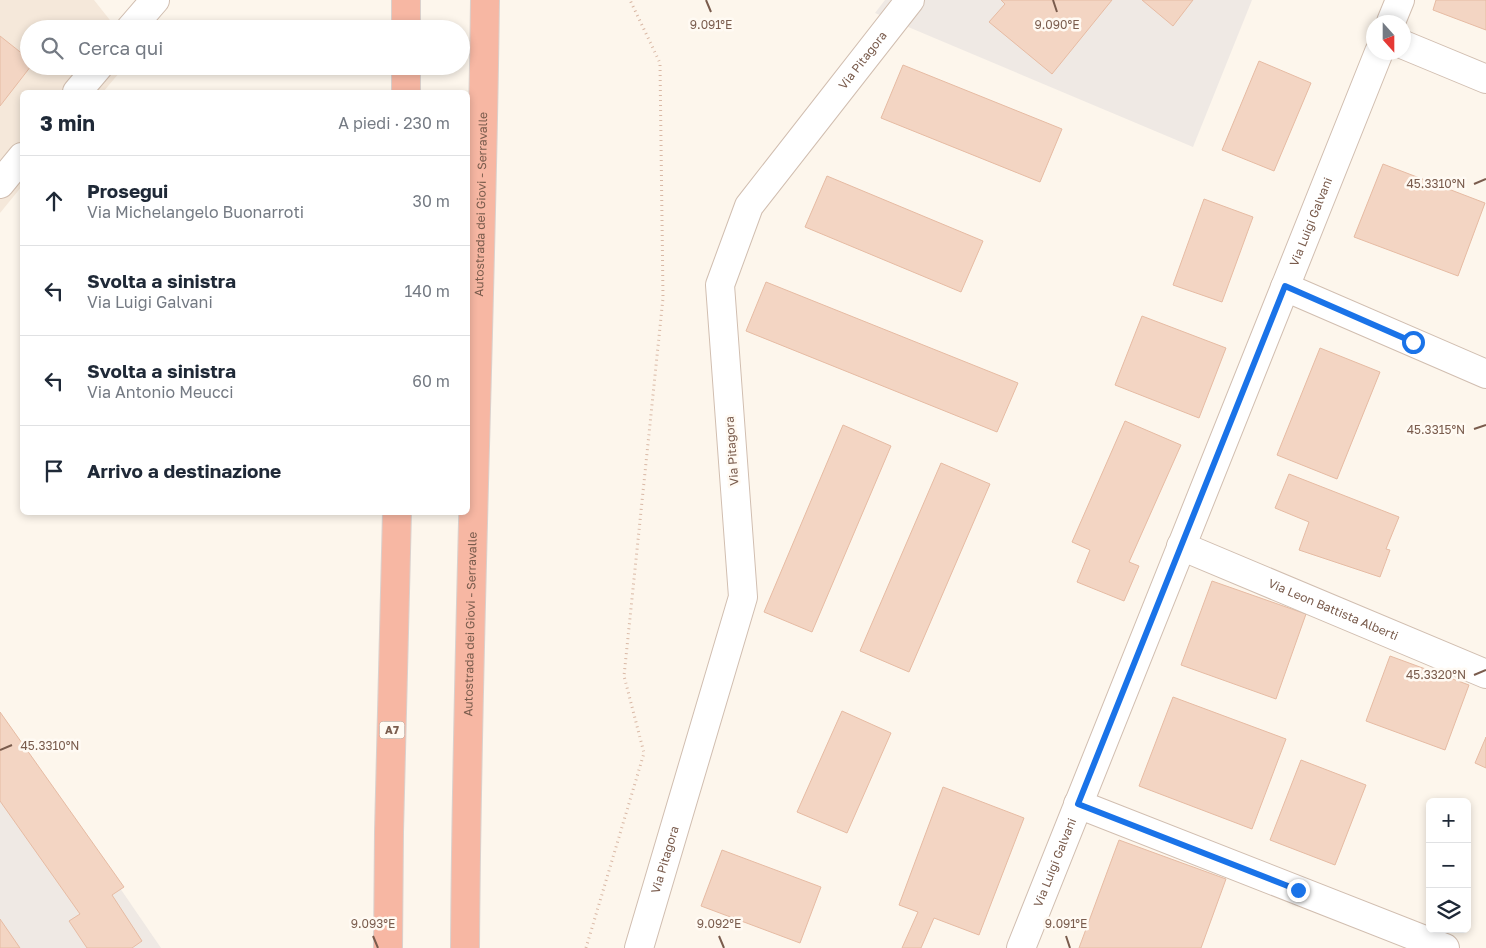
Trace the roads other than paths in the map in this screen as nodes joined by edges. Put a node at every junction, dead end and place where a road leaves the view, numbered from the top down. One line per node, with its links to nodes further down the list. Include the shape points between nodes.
1 (154, 0): 7 (street)
2 (406, 0): 8 (highway)
3 (485, 0): 25 (highway, Autostrada dei Giovi - Serravalle, via 465,823)
4 (910, 0): 26 (street, Via Pitagora, via 749,206 720,285 743,597)
5 (1400, 0): 6 (street)
6 (1394, 15)
7 (137, 20)
8 (406, 20)
9 (1411, 48): 13 (street)
10 (1376, 60): 18 (street, Via Luigi Galvani)
11 (91, 75): 14 (street)
12 (406, 75): 15 (highway)
13 (1486, 79)
14 (79, 90)
15 (406, 90)
16 (20, 159): 17 (street)
17 (0, 184)
18 (1285, 286): 19 (street); 21 (street, Via Luigi Galvani)
19 (1486, 374)
20 (397, 515): 24 (highway, A7)
21 (1181, 546): 22 (street, Via Leon Battista Alberti); 23 (street, Via Luigi Galvani)
22 (1486, 674)
23 (1078, 804): 27 (street, Via Luigi Galvani); 28 (street)
24 (388, 948)
25 (465, 948)
26 (639, 948)
27 (1022, 948)
28 (1445, 948)

